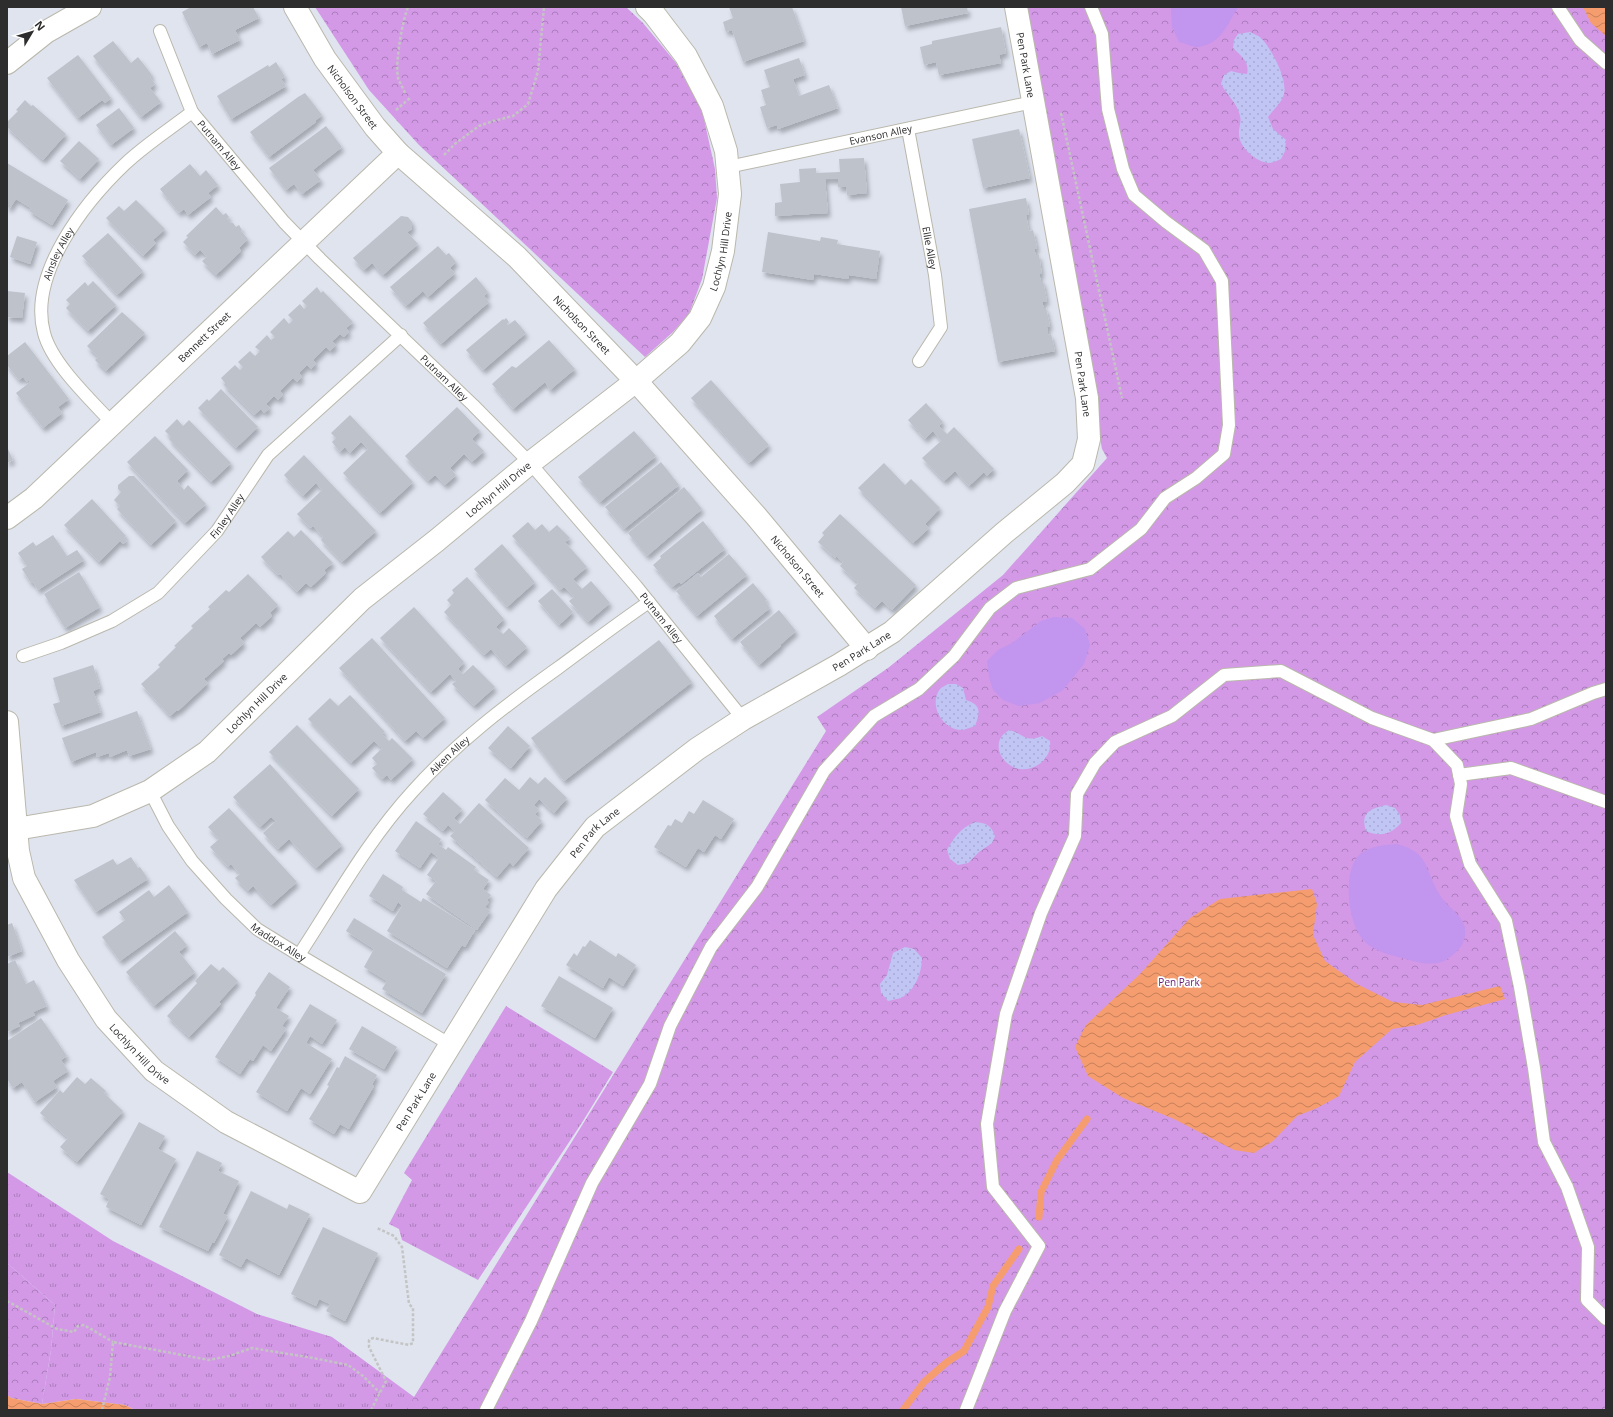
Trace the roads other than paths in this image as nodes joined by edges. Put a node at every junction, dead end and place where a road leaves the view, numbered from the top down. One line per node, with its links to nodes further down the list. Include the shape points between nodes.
1 (90, 7): 8 (street, via 46,32)
2 (295, 7): 13 (street, Nicholson Street, via 325,59 375,127)
3 (647, 7): 14 (street, Lochlyn Hill Drive, via 686,56 712,106 726,150)
4 (1016, 7): 10 (street, Pen Park Lane)
5 (1091, 7): 37 (lane, via 1102,34 1108,109 1123,170 1134,195 1204,250 1222,281 1229,425 1224,454 1196,478 1165,498 1141,530 1090,569 1016,588 990,608 954,656 919,689 874,716 824,771 757,887 711,947 670,1026 650,1084 592,1183 531,1321)
6 (1558, 7): 9 (lane, via 1580,40)
7 (160, 31): 11 (lane, Putnam Alley)
8 (7, 63)
9 (1606, 63)
10 (1033, 102): 12 (lane, Evanson Alley); 23 (street, Pen Park Lane, via 1087,398 1089,439 1082,464 1065,483 892,632)
11 (192, 112): 15 (lane, Putnam Alley); 19 (lane, Ainsley Alley, via 126,163 100,190 68,234 51,266 44,288 41,309 44,332 51,351)
12 (908, 129): 14 (lane, Evanson Alley); 17 (lane, Ellie Alley, via 935,275 941,327)
13 (398, 153): 15 (street, Bennett Street); 18 (street, Nicholson Street, via 517,257)
14 (728, 167): 18 (street, Lochlyn Hill Drive, via 730,194 723,251 714,287 700,318 680,343)
15 (304, 243): 16 (lane, Putnam Alley); 19 (street, Bennett Street)
16 (401, 335): 20 (lane, Putnam Alley); 24 (lane, Finley Alley, via 268,455 218,531 158,593 112,621)
17 (919, 361)
18 (636, 381): 20 (street, Lochlyn Hill Drive); 23 (street, Nicholson Street, via 756,516)
19 (113, 424): 21 (street, Bennett Street, via 34,498)
20 (530, 463): 22 (lane, Putnam Alley); 30 (street, Lochlyn Hill Drive, via 362,599 207,752)
21 (7, 518)
22 (648, 602): 26 (lane, Putnam Alley); 33 (lane, Aiken Alley, via 477,728 442,761 380,830)
23 (866, 649): 26 (street, Pen Park Lane)
24 (23, 656)
25 (1606, 689): 28 (lane, via 1531,719)
26 (743, 719): 34 (street, Pen Park Lane, via 697,748 595,827 546,889)
27 (7, 722): 32 (street, Lochlyn Hill Drive)
28 (1433, 740): 29 (lane, via 1457,765); 38 (lane, via 1372,718 1281,671 1231,674 1224,675 1172,716 1115,742 1095,763 1077,794 1075,836 1041,913 1006,1014 987,1124 993,1187 1039,1246 1005,1311)
29 (1459, 775): 31 (lane, via 1511,768); 36 (lane, via 1461,784 1456,816 1470,864 1506,922 1533,1060 1544,1142 1567,1187 1588,1247 1587,1300)
30 (150, 791): 32 (street, Lochlyn Hill Drive, via 93,816); 33 (lane, Maddox Alley, via 168,826 192,860 226,899 257,929)
31 (1606, 802)
32 (16, 829): 35 (street, Lochlyn Hill Drive, via 24,878 68,960 106,1019 154,1071 226,1122)
33 (299, 955): 34 (lane, Maddox Alley)
34 (451, 1045): 35 (street, Pen Park Lane)
35 (360, 1192)
36 (1606, 1319)
37 (486, 1410)
38 (966, 1410)

